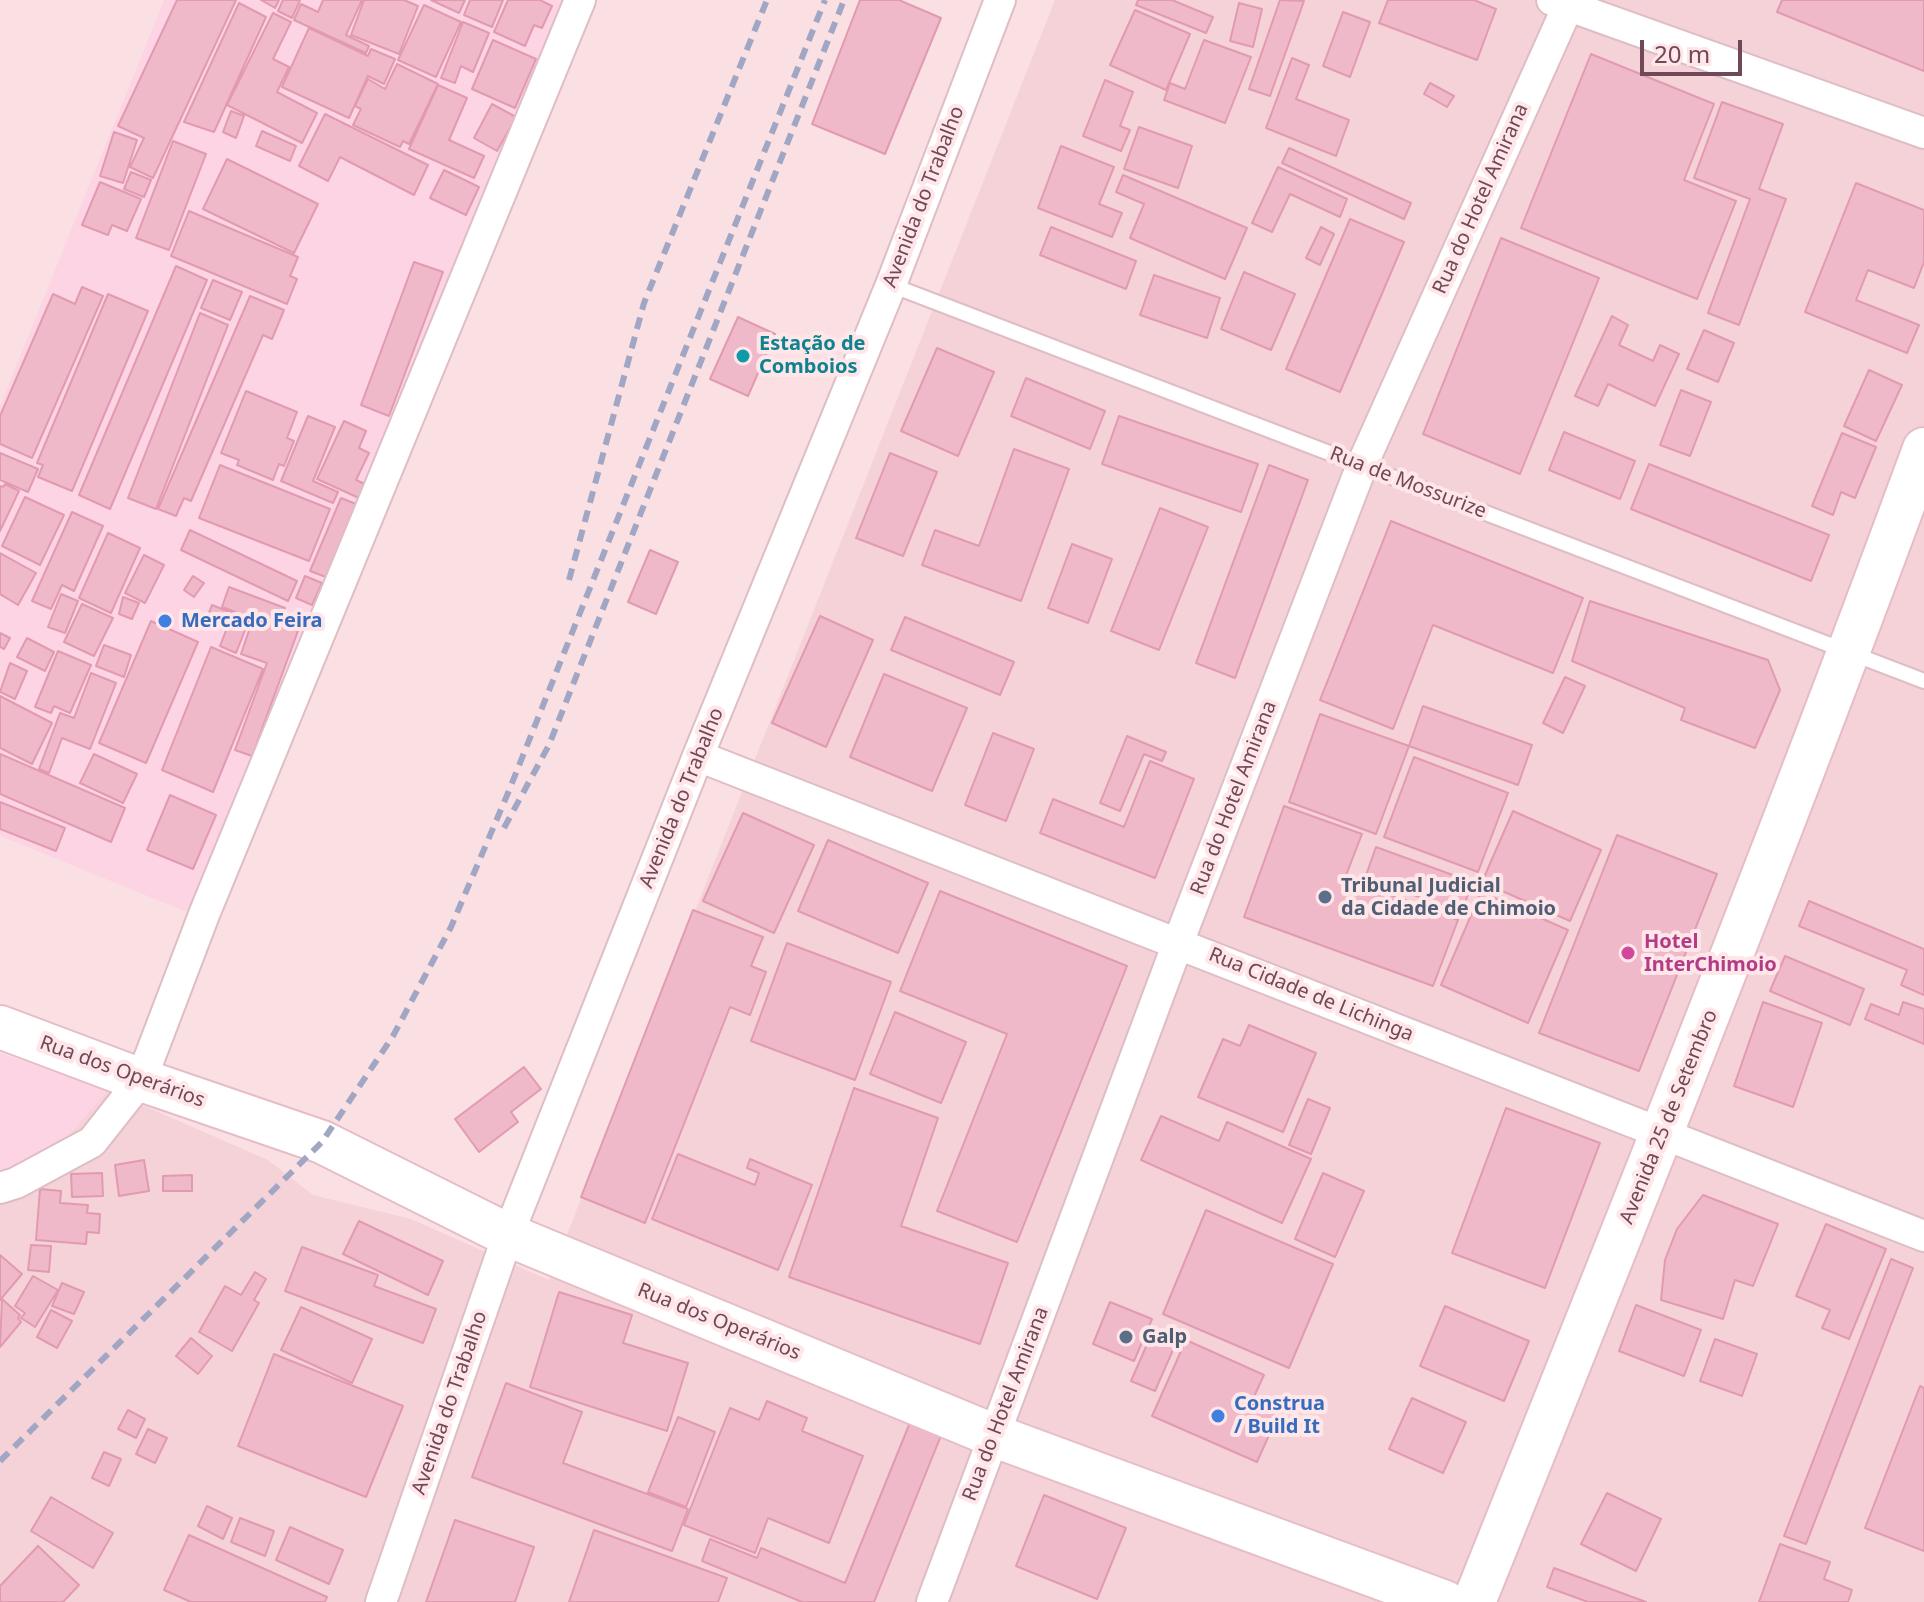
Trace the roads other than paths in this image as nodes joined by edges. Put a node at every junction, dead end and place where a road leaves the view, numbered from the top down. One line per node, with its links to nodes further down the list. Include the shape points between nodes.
1 (580, 0): 13 (street)
2 (1000, 0): 5 (street, Avenida do Trabalho)
3 (1560, 3): 4 (street); 7 (street, Rua do Hotel Amirana)
4 (1924, 133)
5 (891, 285): 7 (lane, Rua de Mossurize); 10 (street, Avenida do Trabalho)
6 (1924, 449): 8 (street, Avenida 25 de Setembro)
7 (1362, 465): 8 (lane, Rua de Mossurize); 11 (street, Rua do Hotel Amirana)
8 (1850, 651): 9 (lane, Rua de Mossurize); 14 (street, Avenida 25 de Setembro)
9 (1924, 681)
10 (698, 756): 11 (street, Rua Cidade de Lichinga); 16 (street, Avenida do Trabalho)
11 (1178, 943): 14 (street, Rua Cidade de Lichinga); 18 (street, Rua do Hotel Amirana)
12 (0, 1027): 13 (street, Rua dos Operários)
13 (141, 1080): 15 (street, via 92,1142); 16 (street, Rua dos Operários, via 322,1142)
14 (1662, 1135): 17 (street, Rua Cidade de Lichinga); 22 (street, Avenida 25 de Setembro)
15 (0, 1188)
16 (508, 1235): 18 (street, Rua dos Operários); 19 (street, Avenida do Trabalho)
17 (1924, 1236)
18 (995, 1436): 20 (street, Rua do Hotel Amirana); 21 (street, Rua dos Operários)
19 (381, 1602)
20 (932, 1602)
21 (1445, 1602)
22 (1474, 1602)

